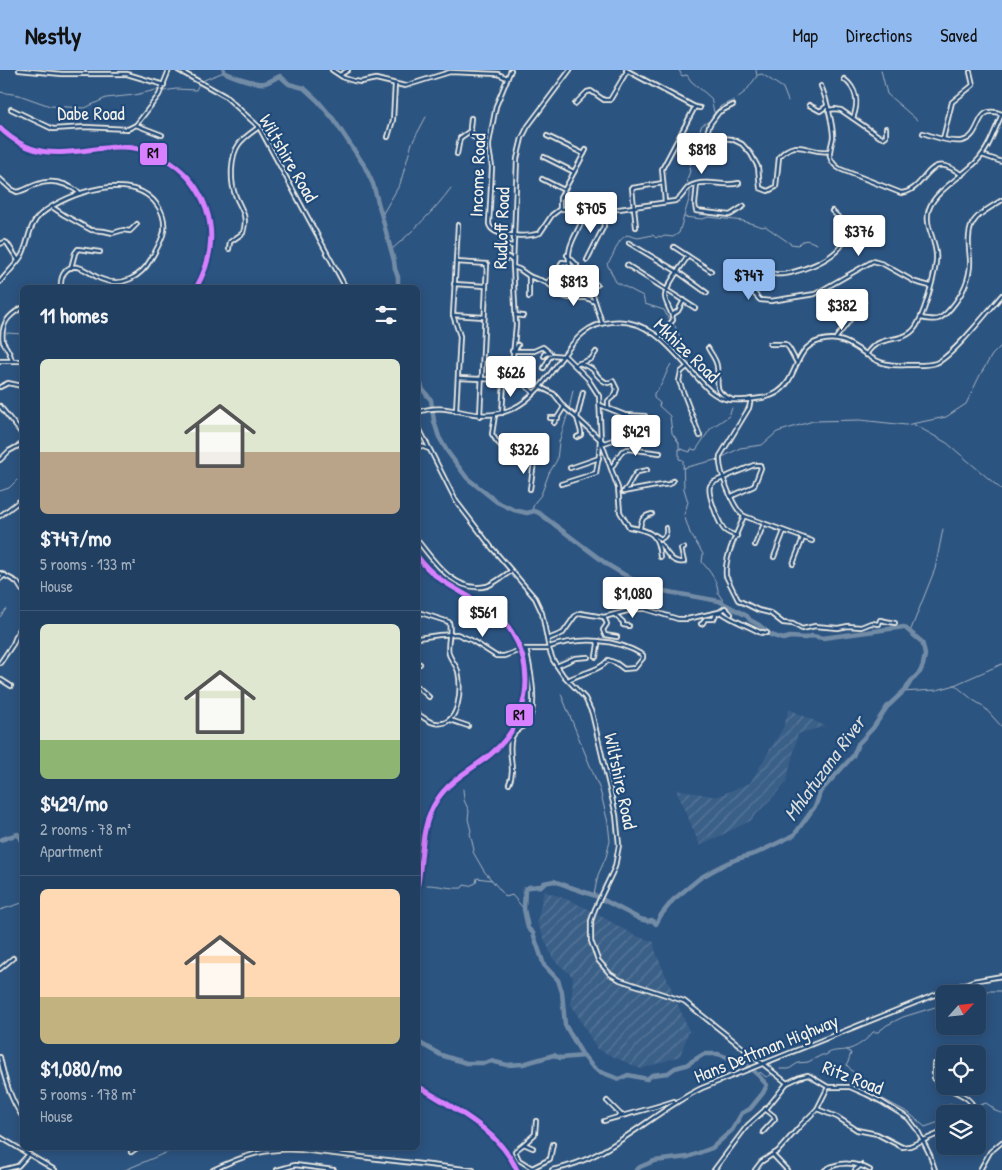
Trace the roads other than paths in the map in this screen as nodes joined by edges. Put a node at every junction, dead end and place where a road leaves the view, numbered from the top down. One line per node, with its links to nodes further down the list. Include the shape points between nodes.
1 (20, 70): 9 (street, via 62,74)
2 (169, 70): 15 (street, Dabe Road)
3 (178, 70): 29 (street, Wiltshire Road, via 225,96)
4 (332, 70): 11 (street)
5 (348, 70): 11 (street)
6 (511, 70): 12 (street, Income Road)
7 (570, 70): 68 (street, Rudloff Road, via 522,138 517,159)
8 (627, 70): 17 (street, via 610,100 589,91); 21 (street)
9 (89, 72): 15 (street, via 127,74)
10 (970, 72): 36 (street, via 972,86 952,102)
11 (340, 75): 14 (street, via 357,82 376,79)
12 (507, 78): 14 (street, via 498,74 450,72 408,86); 37 (street, Income Road, via 496,106)
13 (844, 78): 27 (street, via 856,94)
14 (395, 84): 35 (street, via 393,120)
15 (164, 85): 28 (street, Dabe Road)
16 (821, 86): 20 (street)
17 (575, 104)
18 (809, 104): 20 (street, via 820,111)
19 (733, 105): 39 (street, via 719,112 706,135 709,138 732,138 742,144 758,167 760,188 768,191 776,187 779,157 788,149 799,146)
20 (827, 106): 24 (street)
21 (695, 107): 22 (street); 49 (street, via 663,166)
22 (700, 108)
23 (13, 110): 28 (street, Dabe Road, via 53,129 125,129)
24 (828, 110): 27 (street, via 838,109); 39 (street, via 833,135)
25 (1002, 114): 36 (street, via 992,110 986,113 973,134 965,140); 42 (street)
26 (471, 118): 31 (street)
27 (852, 118): 30 (street, via 883,138)
28 (136, 124): 33 (street)
29 (259, 127): 74 (street, via 234,152 232,183 246,221 243,233 230,242); 97 (street, Wiltshire Road)
30 (886, 128)
31 (470, 131): 37 (street, via 473,137); 40 (street, via 460,138)
32 (923, 134): 36 (street)
33 (162, 135)
34 (547, 136): 41 (street)
35 (388, 137)
36 (943, 139)
37 (489, 143): 68 (street, Income Road, via 492,167 490,226 498,234)
38 (586, 150): 41 (street)
39 (830, 152): 46 (street, via 832,162 840,169 897,192 911,190 934,167 947,166)
40 (457, 154)
41 (584, 154): 45 (street)
42 (982, 155): 44 (street); 46 (street)
43 (544, 157): 45 (street)
44 (1002, 162)
45 (574, 172): 52 (street)
46 (962, 175): 100 (street, via 936,198 929,211 928,225 937,259)
47 (542, 179): 52 (street)
48 (0, 180): 53 (street, via 17,192 54,182 68,185)
49 (663, 183): 55 (street); 58 (street, via 632,188)
50 (739, 183): 51 (street)
51 (697, 184): 55 (street, via 684,190 675,202); 56 (street, via 696,211 730,215)
52 (564, 190): 60 (street, via 559,201)
53 (80, 194): 57 (street); 88 (street, via 113,186 141,190 161,209 165,226 146,268 129,280 108,282 78,267)
54 (1002, 200): 116 (street, via 978,217 971,227 970,272 958,300 939,320)
55 (665, 202): 58 (street)
56 (744, 206)
57 (52, 207): 63 (street, via 91,230 113,233 130,230); 80 (street, via 34,222)
58 (635, 207): 61 (street); 65 (street)
59 (586, 208): 60 (street); 61 (street); 78 (street)
60 (560, 209): 68 (street, Income Road, via 540,233)
61 (601, 209): 81 (street, via 604,226)
62 (832, 211): 100 (street, via 842,221 846,232 835,254 790,273 774,274 755,269 749,272 751,288 760,300 768,302 809,296 873,261)
63 (137, 224)
64 (458, 225): 66 (street)
65 (636, 227)
66 (457, 230): 67 (street); 84 (street)
67 (462, 230)
68 (514, 234): 72 (street, Rudloff Road)
69 (629, 243): 77 (street)
70 (0, 244): 80 (street, via 6,242)
71 (501, 244): 72 (street)
72 (514, 246): 83 (street, Rudloff Road)
73 (674, 247): 79 (street)
74 (229, 249)
75 (649, 249): 77 (street)
76 (100, 252): 88 (street, via 78,249)
77 (647, 253): 90 (street)
78 (568, 255): 85 (street); 93 (street, via 569,265 562,262)
79 (688, 256): 89 (street); 90 (street)
80 (18, 260): 92 (street)
81 (587, 260)
82 (504, 261): 83 (street, via 508,257)
83 (513, 261): 87 (street, Rudloff Road)
84 (456, 262): 95 (street); 99 (street, via 487,264)
85 (577, 265)
86 (627, 265): 102 (street)
87 (513, 267): 91 (street); 111 (street, Rudloff Road)
88 (71, 268): 96 (street, via 63,273)
89 (711, 271)
90 (678, 272): 102 (street); 103 (street)
91 (529, 276): 93 (street); 105 (street)
92 (0, 282)
93 (547, 283): 101 (street)
94 (579, 283): 101 (street)
95 (454, 284): 99 (street); 112 (street)
96 (61, 285)
97 (344, 285)
98 (597, 285): 107 (street, via 590,286)
99 (486, 286): 115 (street)
100 (930, 286): 116 (street)
101 (554, 288): 107 (street, via 571,299 582,296)
102 (667, 290): 106 (street); 114 (street, via 666,300)
103 (707, 293)
104 (1002, 295): 126 (street, via 938,362 892,365 879,363)
105 (529, 298)
106 (684, 300): 109 (street); 114 (street)
107 (595, 302): 117 (street)
108 (864, 302): 119 (street)
109 (695, 308)
110 (20, 309): 130 (street, via 6,318 0,328)
111 (515, 314): 113 (street); 123 (street, Rudloff Road)
112 (453, 315): 115 (street); 142 (street, via 460,336)
113 (522, 316)
114 (672, 316): 118 (street, via 672,322)
115 (484, 317): 143 (street)
116 (920, 318): 126 (street, via 911,332 876,343)
117 (602, 323): 118 (street, Mkhize Road, via 635,323); 128 (street, Mkhize Road, via 580,335)
118 (659, 337): 138 (street, Mkhize Road)
119 (836, 338): 126 (street, via 850,343); 134 (street, Mkhize Road, via 814,342 802,352)
120 (770, 344): 134 (street, via 785,344)
121 (518, 345): 123 (street)
122 (708, 348): 151 (street, via 717,365 718,390)
123 (512, 351): 125 (street, via 534,351 543,347); 141 (street, Rudloff Road)
124 (596, 352): 135 (street, via 591,360)
125 (552, 354): 127 (street); 128 (street); 139 (street)
126 (866, 355)
127 (544, 356)
128 (563, 356): 137 (street); 147 (street, Mkhize Road)
129 (0, 361): 130 (street)
130 (12, 361): 131 (street)
131 (20, 361)
132 (502, 361): 136 (street)
133 (491, 363): 136 (street)
134 (797, 363): 150 (street, Mkhize Road, via 779,392)
135 (580, 364): 137 (street); 155 (street, via 593,370 603,382 613,381 615,384 617,389 608,401)
136 (495, 365): 140 (street)
137 (575, 366): 152 (street, via 594,388)
138 (687, 367): 151 (street, Mkhize Road, via 714,395); 169 (street, via 679,381 693,425)
139 (544, 368)
140 (493, 369)
141 (516, 376): 143 (street, via 504,380); 149 (street)
142 (458, 378): 143 (street); 156 (street)
143 (481, 379): 160 (street)
144 (504, 383): 158 (street)
145 (0, 386): 146 (street, via 8,383)
146 (20, 386)
147 (540, 387): 149 (street, Mkhize Road); 154 (street, via 554,394)
148 (582, 392): 164 (street)
149 (534, 393): 158 (street, Mkhize Road, via 523,403)
150 (751, 399): 151 (street, Mkhize Road); 183 (street, via 749,408 720,456)
151 (734, 400)
152 (600, 405): 155 (street); 171 (street)
153 (0, 406): 166 (street)
154 (564, 407): 163 (street); 164 (street)
155 (608, 407): 161 (street, via 625,415)
156 (456, 411): 157 (street, Mkhize Road, via 434,408); 160 (street, Mkhize Road)
157 (420, 412)
158 (502, 413): 159 (street, Mkhize Road)
159 (495, 415): 160 (street, Mkhize Road); 176 (street, via 492,434 496,441 515,455)
160 (480, 416)
161 (645, 416)
162 (550, 418): 163 (street)
163 (558, 418): 165 (street)
164 (578, 418): 170 (street, via 582,432); 171 (street)
165 (554, 423)
166 (20, 431)
167 (420, 431): 174 (street, Wiltshire Road)
168 (654, 433): 171 (street, via 628,428 609,442)
169 (700, 436)
170 (577, 437)
171 (601, 440): 178 (street); 180 (street)
172 (20, 445): 179 (street)
173 (420, 446): 174 (street)
174 (428, 449): 208 (street, Wiltshire Road, via 456,501)
175 (660, 452): 180 (street, via 628,449 622,451)
176 (535, 456): 177 (street); 186 (street)
177 (543, 456)
178 (599, 458): 181 (street); 185 (street, via 596,473)
179 (0, 460)
180 (612, 467): 187 (street)
181 (570, 468)
182 (647, 470): 187 (street, via 639,471)
183 (724, 477): 188 (street); 188 (street, via 754,465 760,466 754,486); 198 (street, via 712,483 710,495 723,529)
184 (673, 481): 187 (street)
185 (561, 484)
186 (530, 489)
187 (621, 492): 194 (street, via 619,509 622,518 629,526)
188 (732, 496): 192 (street, via 738,511)
189 (20, 501): 191 (street)
190 (652, 514): 194 (street, via 646,515)
191 (0, 516)
192 (744, 516): 193 (street); 198 (street)
193 (764, 524): 196 (street); 203 (street)
194 (640, 528): 197 (street)
195 (666, 528): 197 (street, via 665,537 661,539)
196 (784, 531): 199 (street); 206 (street)
197 (653, 535): 201 (street)
198 (737, 536): 218 (street, via 726,574 737,598 772,614 781,623 802,629 815,626 861,627 879,624 880,620)
199 (803, 538): 200 (street); 207 (street)
200 (812, 541)
201 (659, 542): 204 (street, via 676,562 684,562 681,550); 205 (street)
202 (420, 543): 208 (street, via 434,564 462,584 485,586)
203 (755, 545)
204 (684, 548)
205 (660, 557)
206 (774, 557)
207 (793, 564)
208 (511, 571): 226 (street, Wiltshire Road, via 538,603)
209 (0, 573): 210 (street)
210 (5, 575): 211 (street); 212 (street)
211 (0, 579)
212 (20, 587)
213 (719, 612): 215 (street, via 725,608); 216 (street, via 687,619 645,609); 219 (street); 222 (street, via 748,628)
214 (420, 613): 223 (street, via 448,621)
215 (731, 614)
216 (614, 615): 217 (street); 220 (street)
217 (604, 617): 224 (street, via 607,624 604,634); 226 (street, via 580,613 563,633)
218 (895, 623)
219 (701, 624)
220 (628, 626)
221 (20, 627): 232 (street)
222 (767, 633)
223 (450, 634): 225 (street); 229 (street, via 466,638 496,656); 240 (street, via 449,653 458,669 458,678 457,707)
224 (617, 637)
225 (420, 638)
226 (548, 639): 228 (street, Wiltshire Road)
227 (597, 641): 228 (street, via 571,641); 231 (street); 235 (street, via 615,642 644,656 635,668 624,669 608,660 597,669)
228 (549, 648): 229 (street); 233 (street, Wiltshire Road)
229 (526, 649): 242 (street, via 533,685 532,708 528,721 515,731 511,740 513,772)
230 (588, 657): 233 (street)
231 (596, 657)
232 (0, 663)
233 (557, 666): 235 (street, Wiltshire Road)
234 (0, 679): 236 (street)
235 (568, 680): 247 (street, Wiltshire Road, via 591,708 619,836 615,867 590,926 598,960 610,974 684,1001)
236 (11, 686)
237 (420, 689): 238 (street)
238 (429, 697)
239 (420, 715): 240 (street, via 434,723)
240 (450, 720): 241 (street)
241 (468, 726)
242 (510, 784)
243 (13, 958): 244 (street)
244 (0, 969)
245 (1002, 976): 247 (street, Hans Dettman Highway, via 947,990)
246 (0, 1057): 256 (street, via 10,1093)
247 (762, 1062): 249 (street, Wiltshire Road); 251 (street, Hans Dettman Highway)
248 (934, 1064): 253 (street, via 937,1083 970,1100)
249 (787, 1083): 250 (street, Ritz Road, via 808,1075); 254 (street)
250 (828, 1087): 255 (street); 263 (street, Ritz Road, via 850,1088 878,1099 908,1118)
251 (680, 1099): 257 (street); 284 (street, Hans Dettman Highway, via 599,1154)
252 (607, 1101): 257 (street)
253 (973, 1105)
254 (765, 1109): 260 (street, via 775,1119); 285 (street, via 747,1126)
255 (817, 1109): 263 (street, via 857,1130 877,1134 902,1147); 273 (street)
256 (20, 1113)
257 (622, 1116): 259 (street)
258 (536, 1121): 265 (street, via 535,1134)
259 (604, 1121)
260 (763, 1132)
261 (936, 1135): 263 (street)
262 (0, 1137): 268 (street)
263 (923, 1141): 291 (street, Ritz Road)
264 (1002, 1142): 292 (street, via 990,1152)
265 (524, 1144): 267 (street); 277 (street, via 515,1151 519,1160)
266 (552, 1144): 277 (street, via 550,1159)
267 (533, 1148)
268 (20, 1149)
269 (22, 1150): 272 (street)
270 (268, 1150): 280 (street)
271 (301, 1150): 276 (street)
272 (29, 1154): 278 (street, via 18,1166); 279 (street)
273 (773, 1155): 286 (street); 287 (street)
274 (860, 1165): 288 (street, via 840,1164); 289 (street); 290 (street)
275 (286, 1168): 281 (street); 282 (street, via 311,1166)
276 (451, 1169): 283 (street)
277 (532, 1169)
278 (2, 1170)
279 (56, 1170)
280 (213, 1170)
281 (277, 1170)
282 (334, 1170)
283 (473, 1170)
284 (552, 1170)
285 (714, 1170)
286 (755, 1170)
287 (787, 1170)
288 (825, 1170)
289 (856, 1170)
290 (870, 1170)
291 (935, 1170)
292 (980, 1170)

